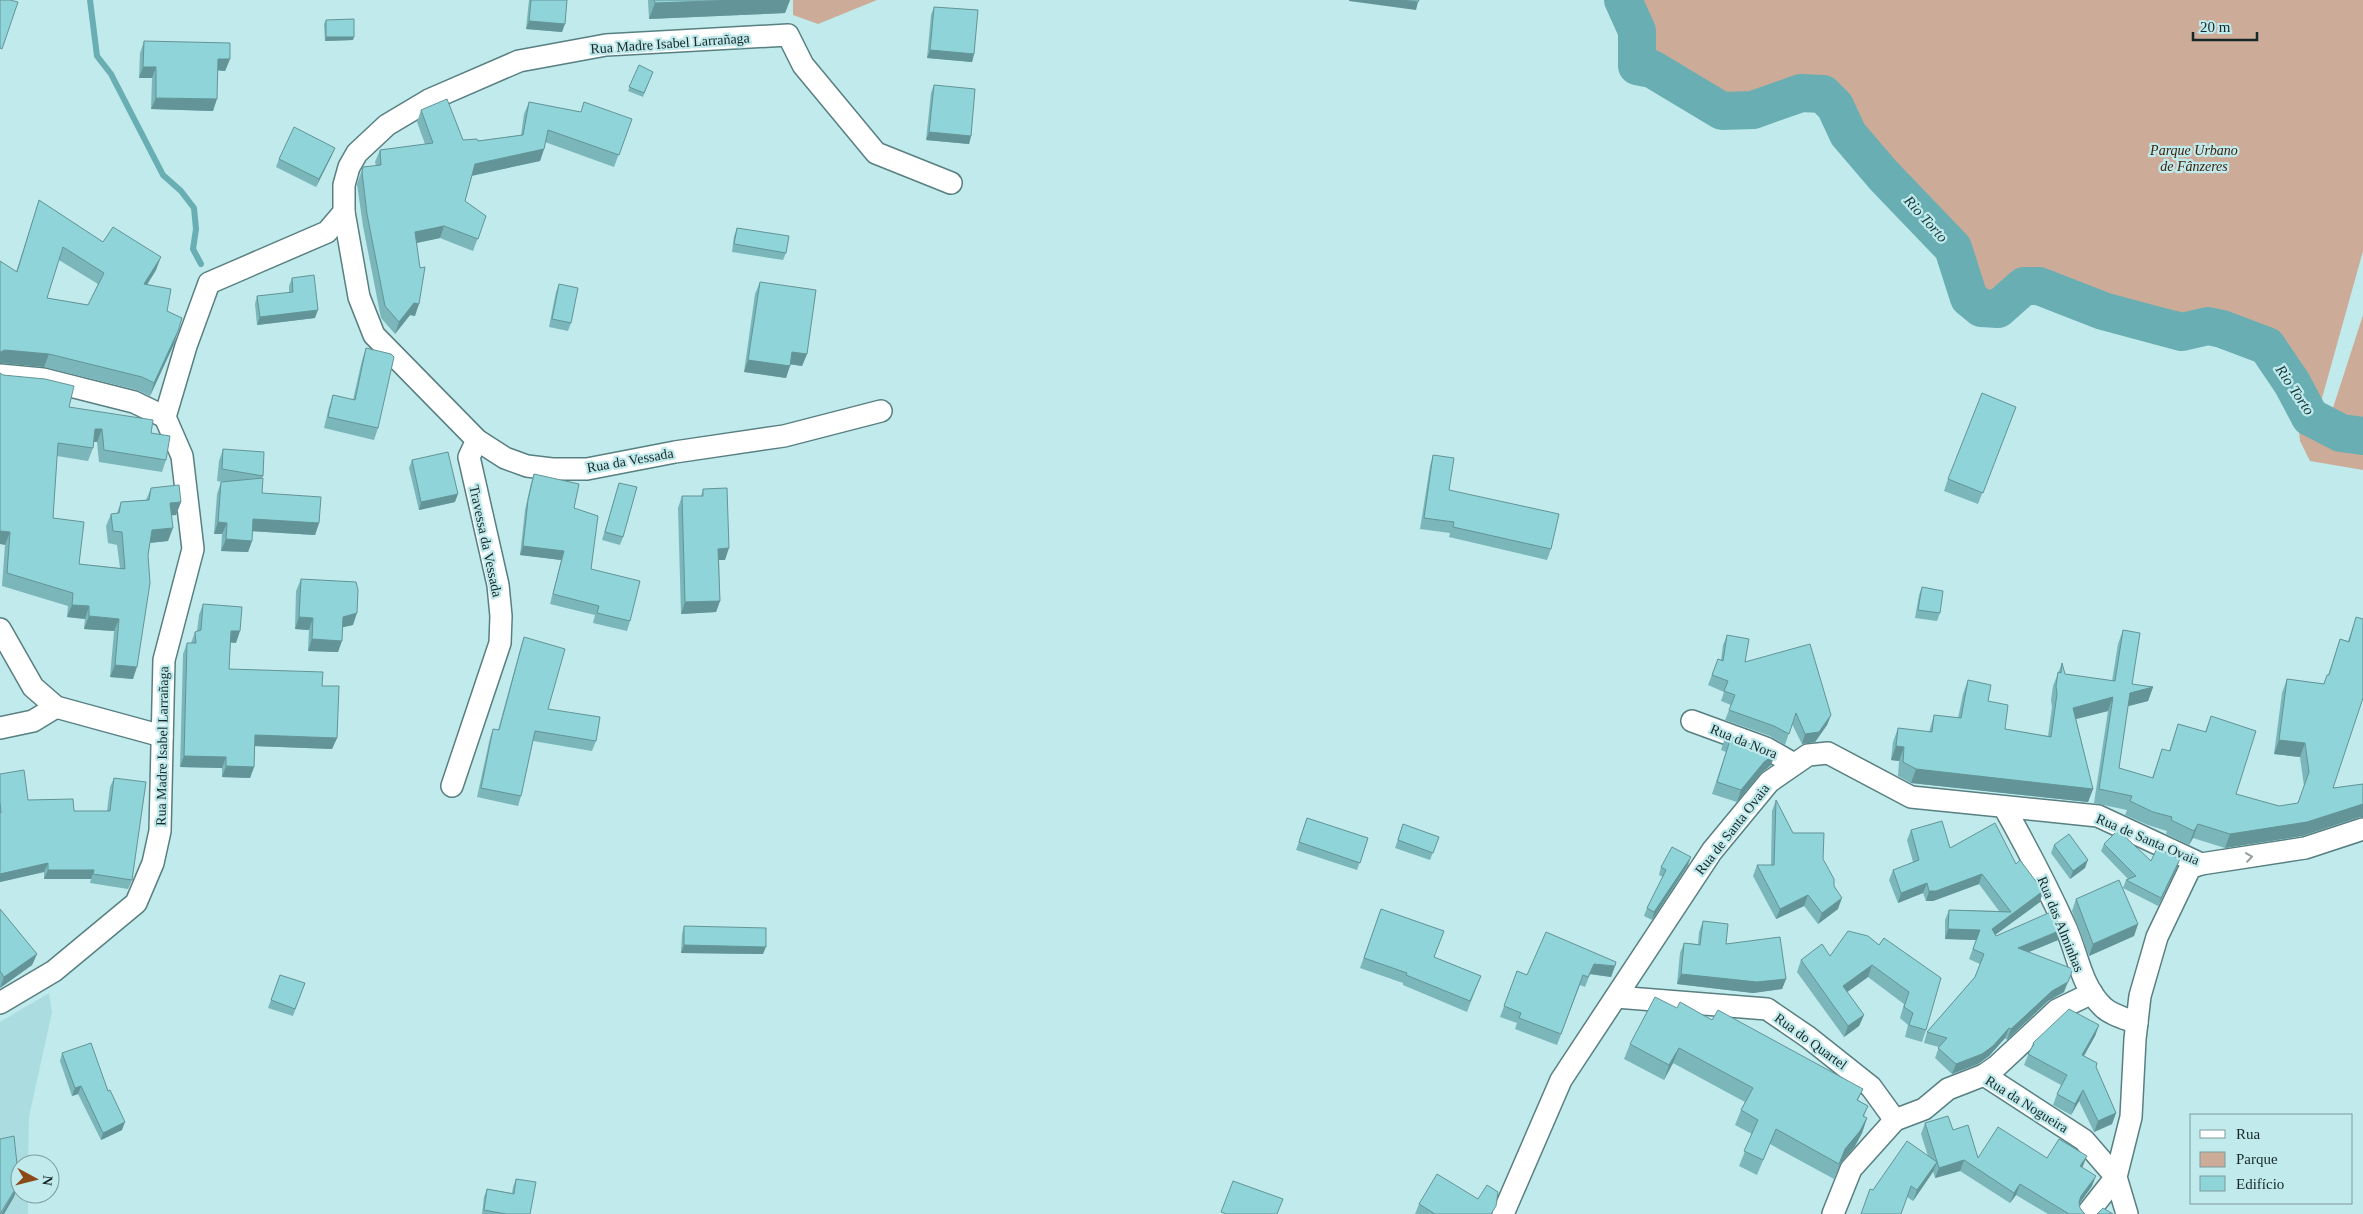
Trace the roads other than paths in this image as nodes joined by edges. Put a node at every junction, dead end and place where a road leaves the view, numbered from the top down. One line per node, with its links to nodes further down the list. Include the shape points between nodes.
1 (951, 182): 2 (street, Rua Madre Isabel Larrañaga, via 876,153 803,65 788,36 606,45 519,61 428,100 387,125 357,154 349,167 344,185)
2 (344, 212): 5 (street, via 326,232 209,284); 6 (street, Rua da Vessada, via 359,297 374,335)
3 (0, 375): 5 (street, via 43,379 125,400)
4 (881, 412): 6 (street, Rua da Vessada, via 784,436 587,469 552,470 527,466 505,458)
5 (165, 417): 11 (street, Rua Madre Isabel Larrañaga, via 182,456 193,549 164,660)
6 (478, 440): 13 (street, Travessa da Vessada, via 469,457 498,585 500,643)
7 (0, 629): 8 (street, via 33,687)
8 (56, 707): 10 (street, via 33,721); 11 (street)
9 (1692, 721): 12 (street, Rua da Nora, via 1766,748)
10 (0, 728)
11 (162, 736): 19 (street, Rua Madre Isabel Larrañaga, via 160,831 153,864 136,903 54,971)
12 (1794, 764): 14 (street, Rua de Santa Ovaia, via 1808,755 1828,753 1910,797); 18 (street, Rua de Santa Ovaia, via 1769,782 1712,850)
13 (452, 786)
14 (2004, 806): 16 (street, Rua de Santa Ovaia, via 2098,816); 17 (street, Rua das Alminhas, via 2038,867 2067,931 2083,978)
15 (2363, 829): 16 (street, Rua de Santa Ovaia, one-way to 15, via 2306,848)
16 (2201, 864): 20 (street, via 2190,868 2157,937 2140,996)
17 (2092, 992): 20 (street, Rua das Alminhas, via 2104,1008); 21 (street, via 2057,1010)
18 (1616, 997): 22 (street, Rua do Quartel, via 1768,1010 1871,1087); 24 (street, Rua de Santa Ovaia, via 1562,1080)
19 (0, 1003)
20 (2137, 1024): 23 (street, via 2131,1117)
21 (1984, 1075): 22 (street, Rua da Nogueira, via 1948,1089 1924,1109); 23 (street, Rua da Nogueira, via 2084,1140)
22 (1895, 1120): 25 (street, Rua da Nogueira, via 1851,1169)
23 (2116, 1177): 26 (street); 27 (street)
24 (1503, 1214)
25 (1833, 1214)
26 (2087, 1214)
27 (2127, 1214)

